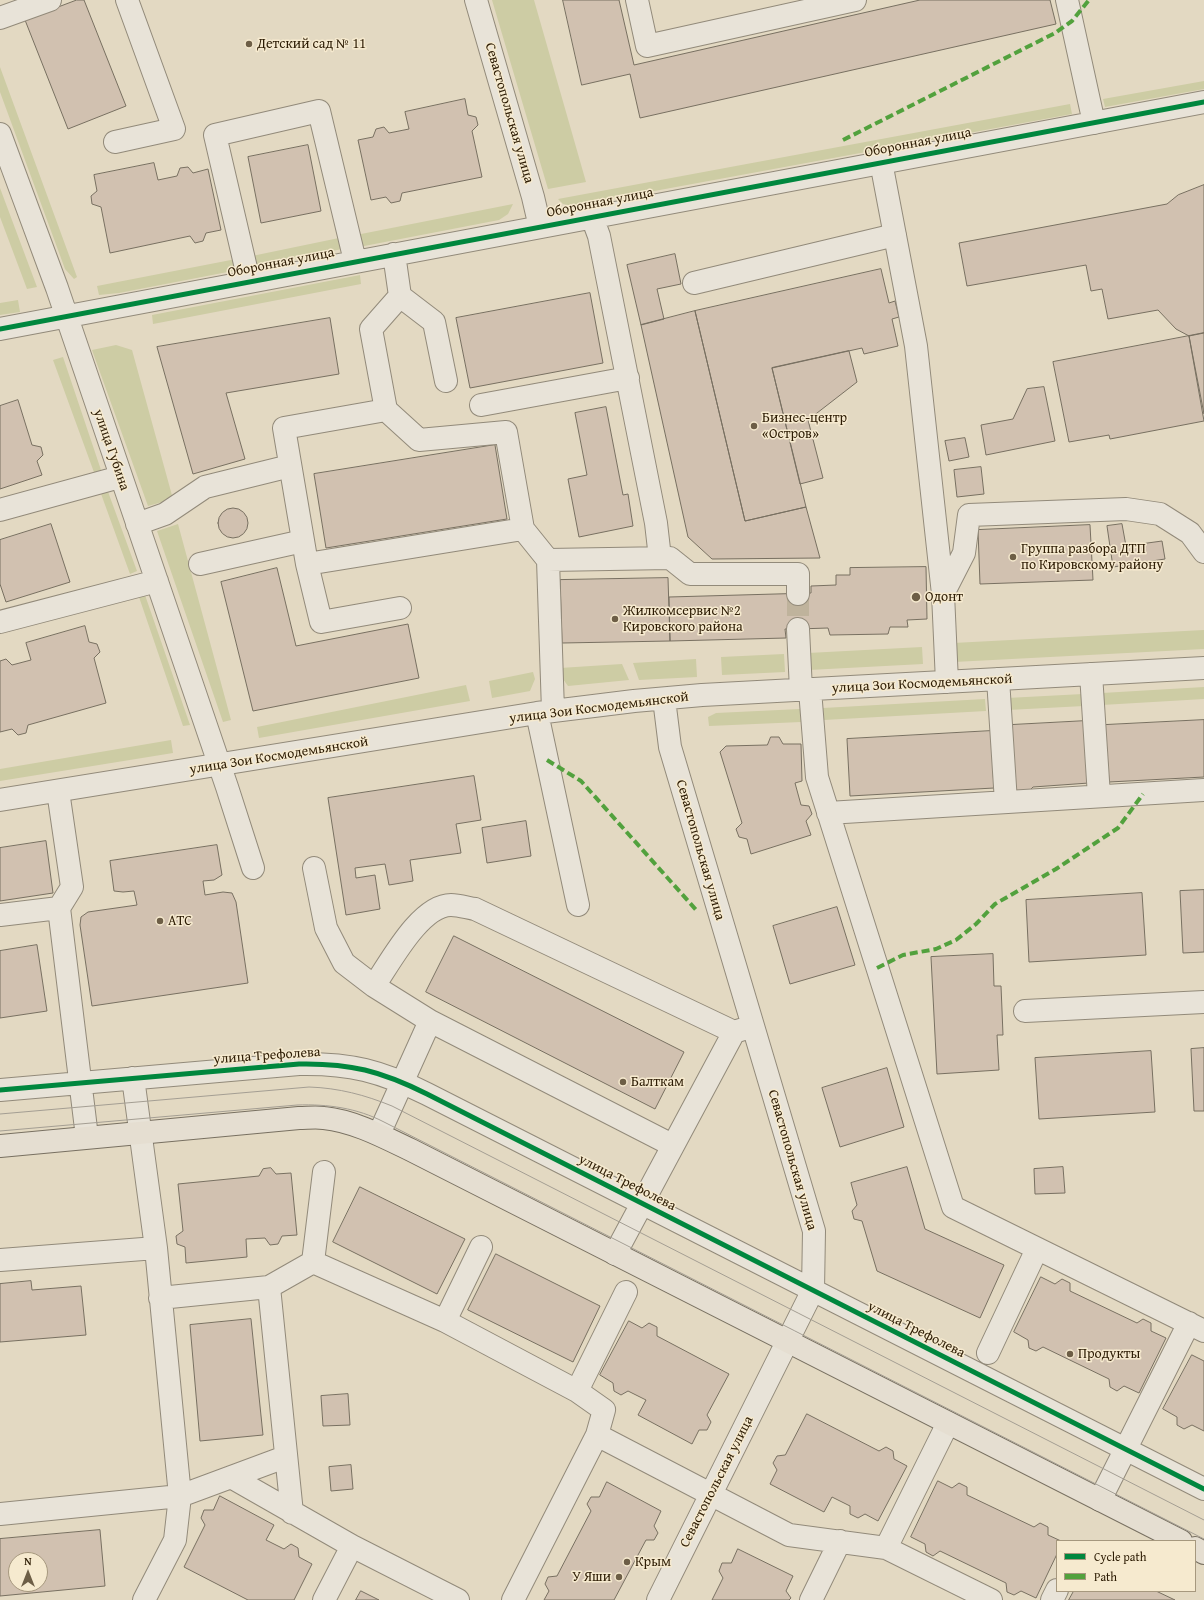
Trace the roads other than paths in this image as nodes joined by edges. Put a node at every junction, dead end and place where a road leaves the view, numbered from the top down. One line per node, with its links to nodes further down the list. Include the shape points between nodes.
1 (50, 0): 7 (street)
2 (127, 0): 11 (street, via 174,129)
3 (476, 0): 15 (street, Севастопольская улица)
4 (637, 0): 5 (street, via 647,46)
5 (855, 0)
6 (1067, 0): 9 (street)
7 (0, 18)
8 (1204, 102): 9 (street, Оборонная улица)
9 (1094, 123): 12 (street, Оборонная улица)
10 (0, 134): 13 (street, улица Губина)
11 (115, 142)
12 (881, 162): 14 (street, Оборонная улица); 16 (street)
13 (6, 167): 22 (street, улица Губина)
14 (592, 217): 15 (street, Оборонная улица); 24 (street, via 599,236)
15 (540, 226): 17 (street, Оборонная улица)
16 (895, 234): 20 (street); 41 (street, via 916,346)
17 (394, 254): 18 (street, Оборонная улица); 21 (street)
18 (355, 261): 19 (street, Оборонная улица); 19 (street, via 319,111 215,135)
19 (249, 281): 22 (street, Оборонная улица)
20 (694, 283)
21 (400, 296): 25 (street, via 434,322); 27 (street, via 371,328)
22 (66, 316): 23 (street, Оборонная улица); 29 (street, улица Губина)
23 (0, 329)
24 (628, 378): 26 (street); 35 (street, via 656,523)
25 (446, 381)
26 (481, 406)
27 (386, 410): 28 (street, via 284,428); 32 (street, via 418,440 506,432)
28 (290, 466): 31 (street, via 205,487 165,514); 33 (street)
29 (120, 477): 30 (street); 31 (street, улица Губина)
30 (0, 510)
31 (137, 524): 39 (street, улица Губина)
32 (523, 529): 36 (street); 38 (street)
33 (303, 542): 37 (street); 38 (street)
34 (1204, 552): 41 (street, via 1190,532 1160,514 1126,509 968,515 964,553)
35 (660, 558): 36 (street); 40 (street, via 670,558 690,574 798,574)
36 (548, 560): 51 (street)
37 (200, 564)
38 (308, 564): 42 (street, via 321,622)
39 (157, 581): 43 (street); 52 (street, улица Губина)
40 (798, 594)
41 (943, 594): 48 (street)
42 (400, 608)
43 (1, 619)
44 (798, 629): 49 (street)
45 (1204, 668): 46 (street, улица Зои Космодемьянской)
46 (1091, 674): 47 (street, улица Зои Космодемьянской); 55 (street)
47 (998, 679): 48 (street, улица Зои Космодемьянской); 57 (street)
48 (947, 682): 49 (street, улица Зои Космодемьянской)
49 (806, 690): 50 (street, улица Зои Космодемьянской); 58 (street, via 817,777)
50 (664, 699): 51 (street, улица Зои Космодемьянской); 68 (street, Севастопольская улица, via 670,747)
51 (545, 712): 52 (street, улица Зои Космодемьянской); 61 (street)
52 (220, 766): 54 (street, улица Зои Космодемьянской); 59 (street, улица Губина)
53 (1204, 790): 55 (street)
54 (58, 791): 56 (street, улица Зои Космодемьянской); 62 (street, via 72,887)
55 (1099, 796): 57 (street)
56 (0, 800)
57 (1006, 802): 58 (street)
58 (828, 813): 82 (street, via 953,1207)
59 (253, 868)
60 (314, 868): 64 (street, via 326,928 344,963)
61 (578, 905)
62 (59, 908): 63 (street); 71 (street)
63 (0, 915)
64 (374, 986): 67 (street); 68 (street, via 413,928 430,913 450,905 476,909)
65 (1204, 1002): 66 (street)
66 (1025, 1011)
67 (430, 1021): 70 (street); 76 (street)
68 (743, 1029): 76 (street); 87 (street, Севастопольская улица, via 814,1231)
69 (133, 1078): 70 (street, улица Трефолева, via 299,1064 331,1064 356,1067); 71 (street, улица Трефолева); 73 (street)
70 (402, 1082): 74 (street); 79 (street, улица Трефолева)
71 (80, 1083): 72 (street, улица Трефолева); 75 (street)
72 (0, 1090)
73 (141, 1133): 74 (main road, via 323,1118 342,1121); 75 (main road); 81 (street)
74 (379, 1134): 83 (main road)
75 (87, 1137): 77 (main road)
76 (672, 1145): 79 (street)
77 (0, 1146)
78 (324, 1172): 85 (street)
79 (641, 1204): 83 (street); 87 (street, улица Трефолева)
80 (481, 1247): 90 (street)
81 (156, 1248): 84 (street); 89 (street)
82 (1037, 1249): 91 (street); 93 (street)
83 (615, 1254): 92 (main road)
84 (0, 1260)
85 (313, 1262): 86 (street); 90 (street)
86 (270, 1287): 89 (street); 98 (street)
87 (813, 1290): 92 (street, Севастопольская улица); 97 (street, улица Трефолева)
88 (626, 1292): 94 (street)
89 (160, 1298): 102 (street)
90 (445, 1321): 94 (street)
91 (1197, 1327): 97 (street)
92 (787, 1341): 95 (main road); 101 (street, Севастопольская улица)
93 (988, 1353)
94 (578, 1390): 96 (street, via 604,1410)
95 (948, 1423): 103 (main road); 109 (street)
96 (597, 1435): 101 (street); 114 (street)
97 (1125, 1449): 100 (street, улица Трефолева); 103 (street)
98 (285, 1457): 99 (street); 104 (street)
99 (231, 1477): 102 (street); 104 (street)
100 (1204, 1489)
101 (711, 1494): 107 (street, via 789,1535); 115 (street, Севастопольская улица)
102 (180, 1496): 105 (street); 111 (street, via 175,1540)
103 (1100, 1500): 106 (main road)
104 (292, 1513): 108 (street)
105 (0, 1514)
106 (1179, 1540)
107 (840, 1541): 109 (street); 116 (street)
108 (352, 1546): 112 (street); 113 (street)
109 (886, 1548): 117 (street)
110 (141, 1600): 111 (street)
111 (144, 1600)
112 (324, 1600)
113 (458, 1600)
114 (513, 1600)
115 (658, 1600)
116 (811, 1600)
117 (991, 1600)

